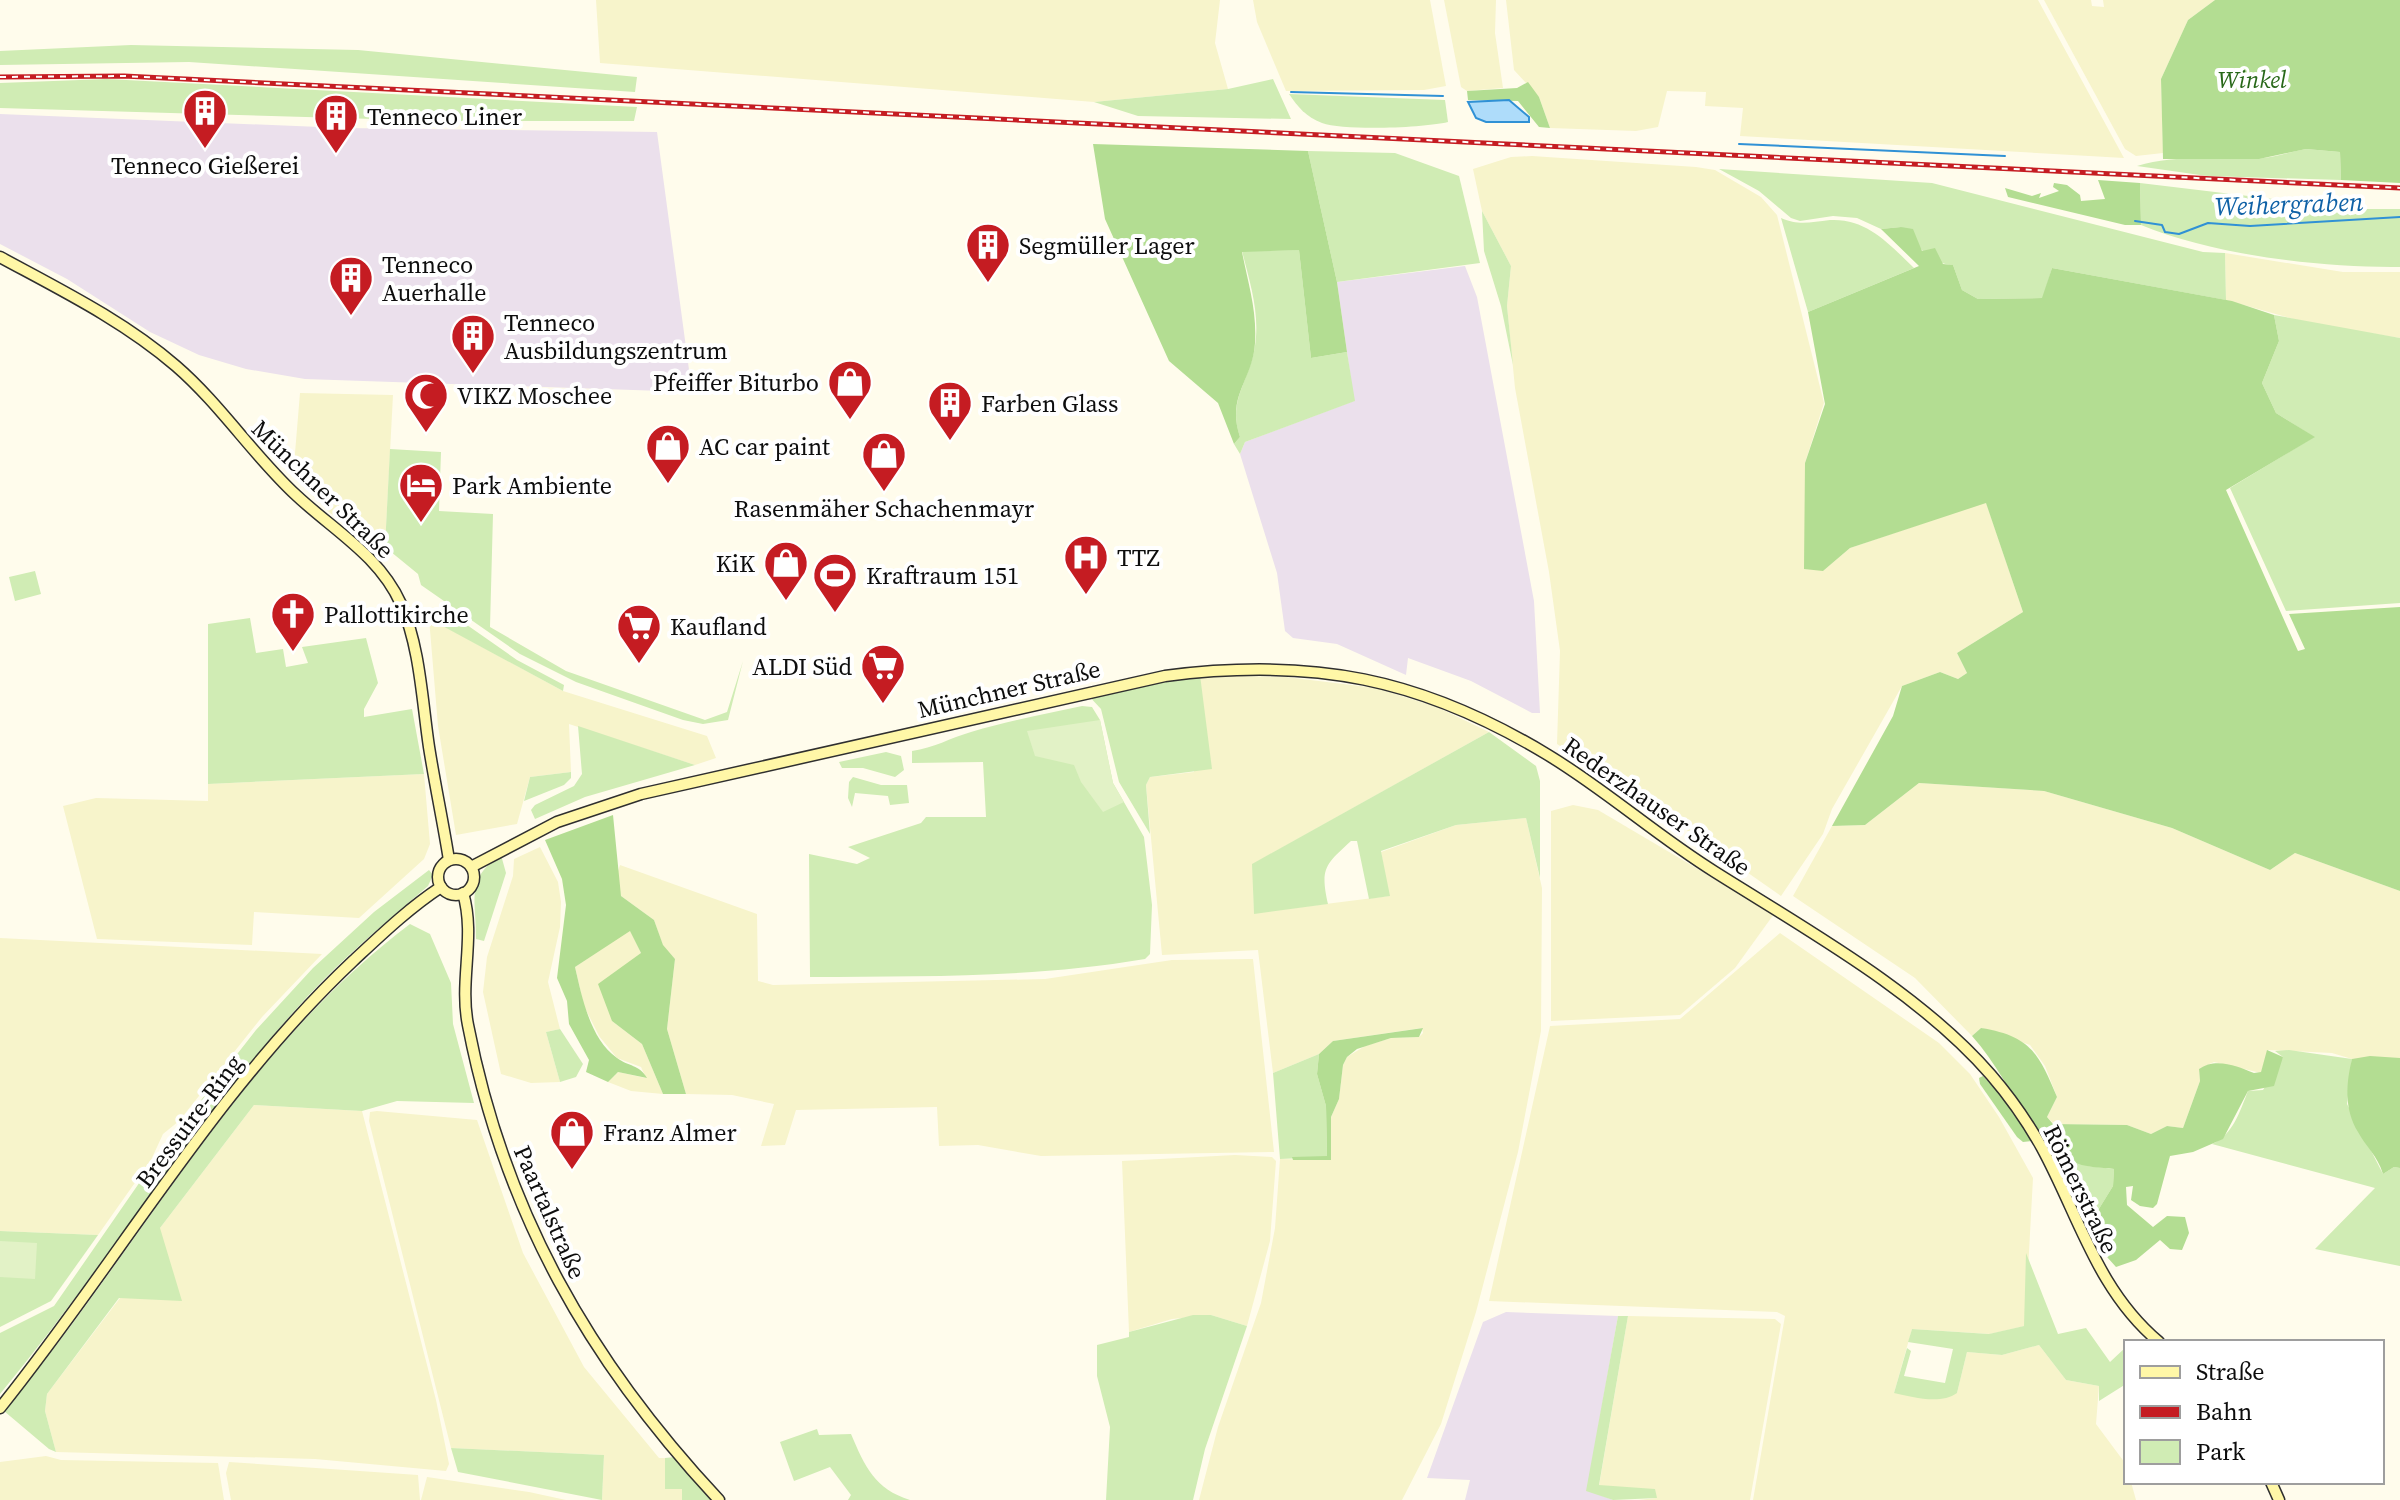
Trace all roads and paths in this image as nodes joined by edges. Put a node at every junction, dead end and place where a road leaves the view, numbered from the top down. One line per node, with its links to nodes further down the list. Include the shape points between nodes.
1 (0, 257): 3 (main road, Münchner Straße, via 118,323 178,367 256,456 362,550 389,582 414,647)
2 (1286, 668): 4 (main road, Münchner Straße, via 1215,669 1129,682 745,770 601,806 557,822); 7 (main road, Rederzhauser Straße, via 1326,671 1417,692 1482,718 1550,756 1685,853 1871,974)
3 (449, 860): 4 (main road); 5 (main road, via 438,873)
4 (471, 867): 6 (main road, via 473,880)
5 (441, 887): 6 (main road, via 451,894); 9 (main road, Bressuire-Ring, via 330,983 247,1075)
6 (463, 893): 10 (main road, Paartalstraße, via 471,931 464,980 468,1024 487,1111 521,1206 566,1299 616,1378)
7 (1969, 1053): 8 (main road, Römerstraße, via 1991,1075 2042,1148 2114,1296)
8 (2157, 1340)
9 (0, 1408)
10 (719, 1500)

